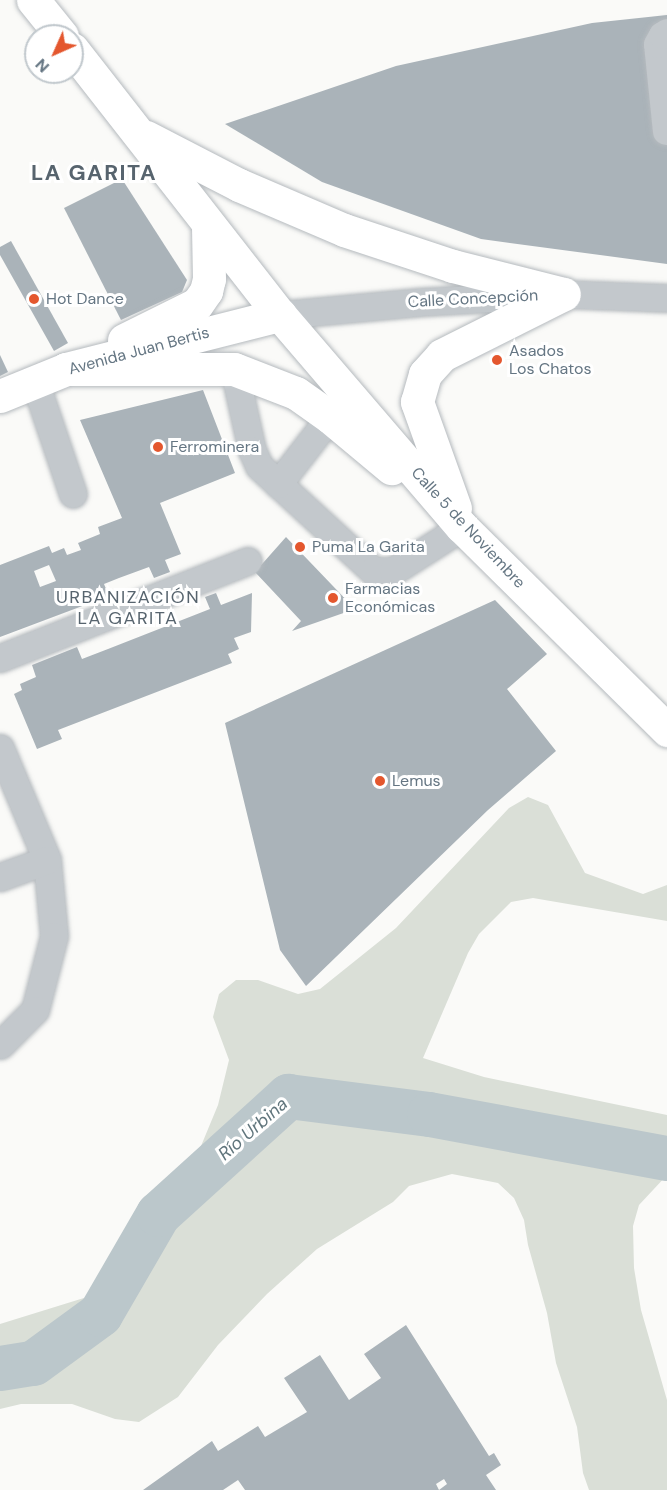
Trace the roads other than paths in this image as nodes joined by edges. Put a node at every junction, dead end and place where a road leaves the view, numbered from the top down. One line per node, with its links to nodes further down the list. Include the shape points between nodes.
1 (33, 0): 2 (main road)
2 (52, 24)
3 (667, 32): 5 (street, via 657,44)
4 (84, 64): 6 (main road, Calle 5 de Noviembre)
5 (666, 130)
6 (137, 132): 7 (main road, Calle 5 de Noviembre); 8 (main road, via 239,185 344,230 453,266)
7 (208, 226): 10 (main road, Calle 5 de Noviembre); 11 (main road, via 209,279 197,304)
8 (564, 294): 9 (street, Calle Concepción); 10 (street, Calle Concepción); 18 (main road, via 442,355 424,374 417,402)
9 (667, 298)
10 (280, 315): 11 (main road, Avenida Juan Bertis); 18 (main road, Calle 5 de Noviembre)
11 (66, 369): 12 (main road); 13 (main road, Avenida Juan Bertis)
12 (234, 369): 15 (main road, via 296,393); 16 (street, via 252,450 259,466)
13 (35, 382): 14 (main road, Avenida Juan Bertis); 17 (street)
14 (0, 396)
15 (330, 417): 16 (street); 18 (main road)
16 (278, 484): 18 (street, via 373,571 393,571)
17 (73, 494)
18 (462, 527): 21 (main road, Calle 5 de Noviembre)
19 (248, 561): 20 (street)
20 (0, 658)
21 (667, 730)
22 (0, 748): 23 (street)
23 (47, 860): 24 (street); 25 (street, via 54,936 34,1010)
24 (0, 877)
25 (0, 1045)

